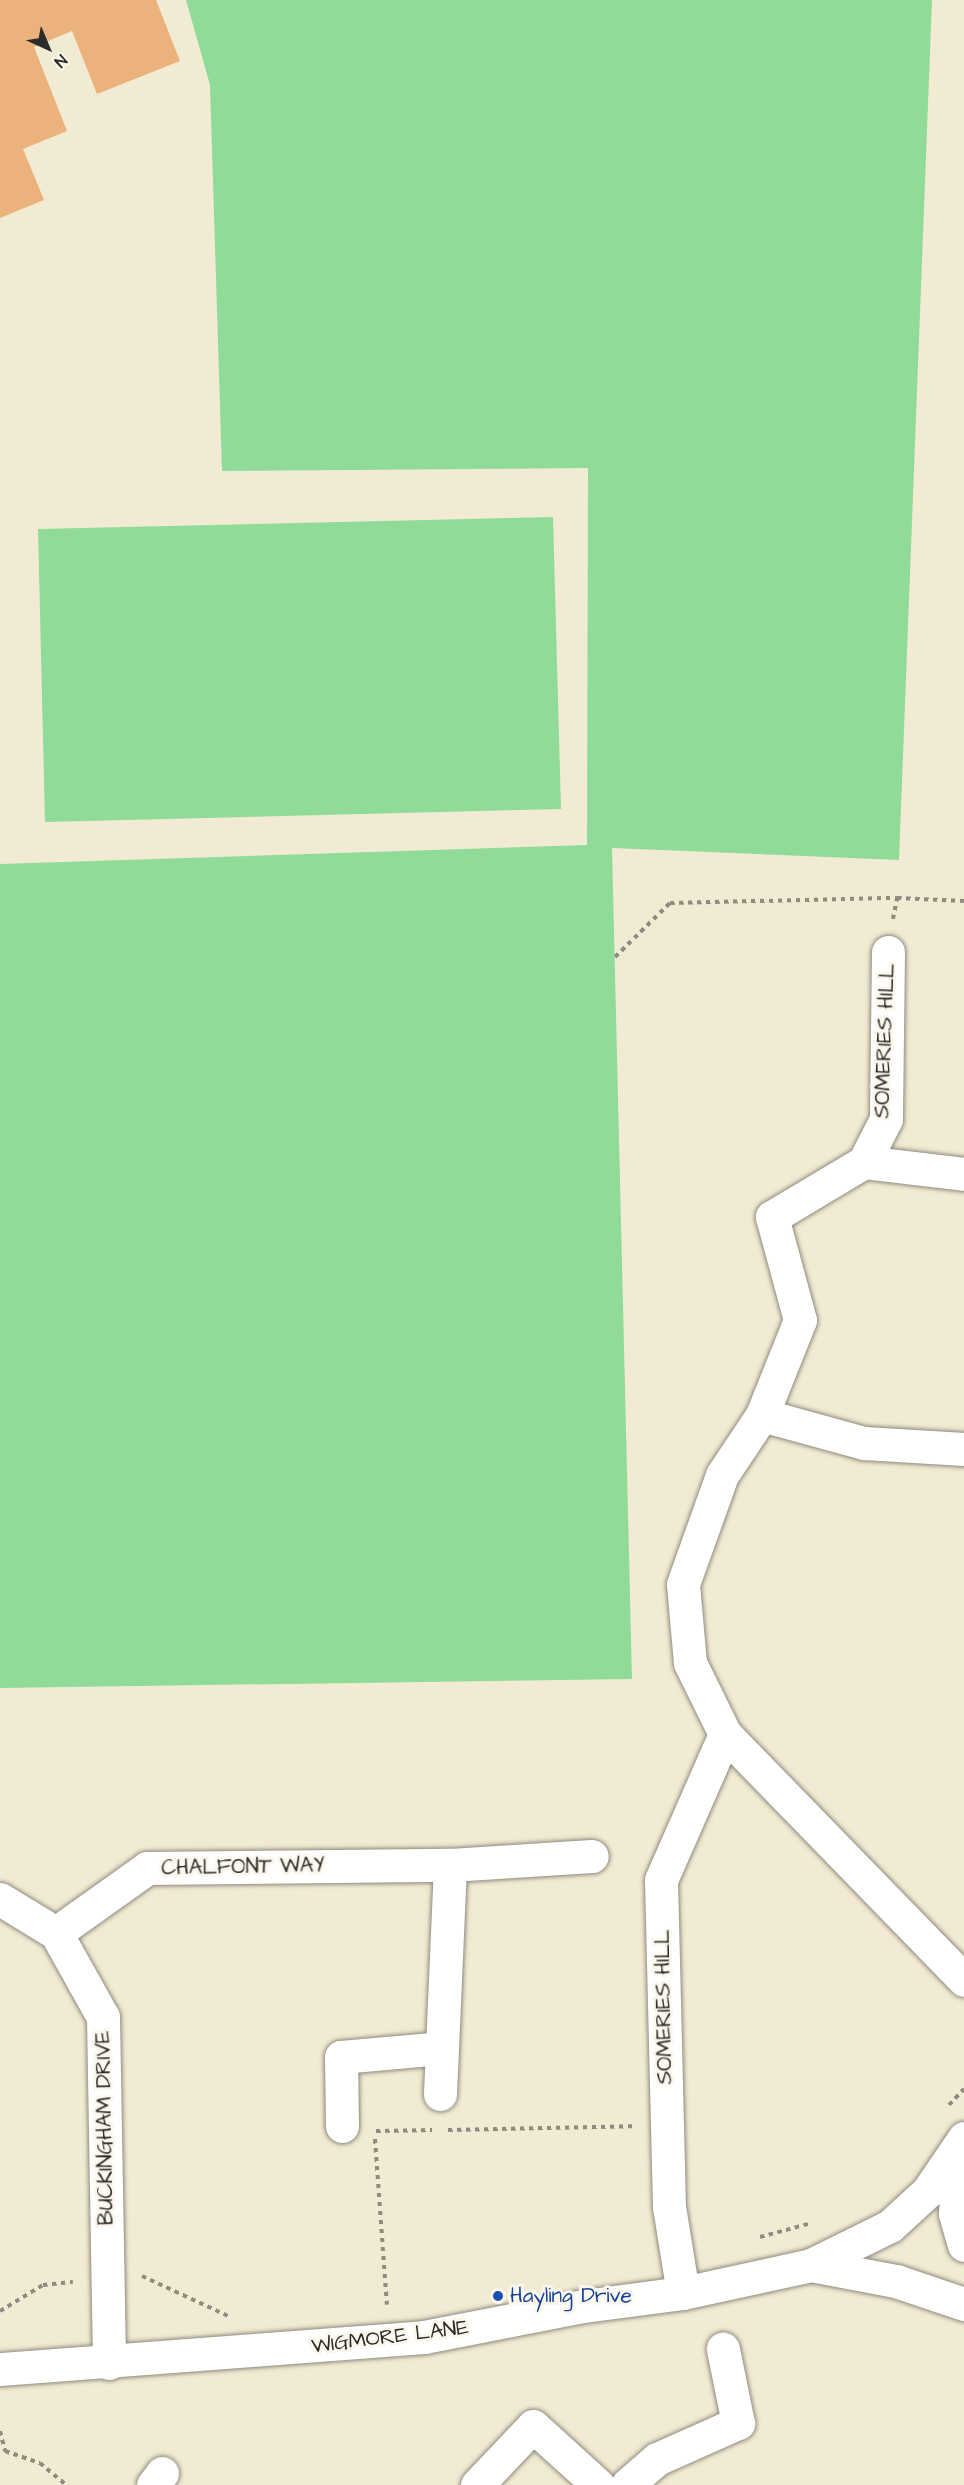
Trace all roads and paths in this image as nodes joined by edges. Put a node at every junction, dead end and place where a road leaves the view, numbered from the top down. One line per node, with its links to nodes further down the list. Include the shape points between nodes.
1 (897, 898): 2 (path); 3 (path); 4 (path, via 670,903)
2 (964, 901)
3 (888, 952): 5 (street, SOMERIES HILL, via 886,1119)
4 (615, 957)
5 (864, 1162): 6 (street); 7 (street, via 772,1217 800,1320)
6 (964, 1174)
7 (762, 1415): 8 (street, via 864,1443); 9 (street, via 722,1475 683,1584 690,1663)
8 (964, 1449)
9 (725, 1734): 14 (street); 18 (street, SOMERIES HILL, via 661,1880)
10 (592, 1856): 11 (street, CHALFONT WAY)
11 (450, 1865): 13 (street, CHALFONT WAY, via 147,1868); 15 (street)
12 (0, 1899): 13 (street, BUCKINGHAM DRIVE)
13 (56, 1933): 26 (street, BUCKINGHAM DRIVE, via 103,2017)
14 (964, 1980)
15 (441, 2048): 17 (street); 19 (street, via 340,2057)
16 (964, 2089): 20 (path)
17 (440, 2094)
18 (667, 2125): 27 (street, SOMERIES HILL, via 669,2207); 29 (path, via 374,2131)
19 (342, 2126)
20 (954, 2127): 25 (street, WIGMORE LANE, via 928,2192 890,2226)
21 (964, 2146): 24 (street, via 958,2162 955,2214)
22 (811, 2224): 23 (path)
23 (753, 2239)
24 (964, 2245)
25 (811, 2265): 27 (street, WIGMORE LANE); 28 (street, WIGMORE LANE, via 896,2281)
26 (107, 2278): 30 (path, via 43,2285); 31 (path, via 137,2274); 33 (street, BUCKINGHAM DRIVE)
27 (683, 2293): 33 (street, WIGMORE LANE, via 584,2306 424,2337)
28 (964, 2304)
29 (388, 2310)
30 (0, 2311)
31 (233, 2318)
32 (723, 2349): 39 (street, via 738,2423 657,2459)
33 (109, 2364): 34 (street, WIGMORE LANE)
34 (0, 2369)
35 (0, 2432): 36 (path, via 5,2451 40,2463)
36 (66, 2485)
37 (477, 2485): 38 (street, via 533,2426)
38 (598, 2485)
39 (627, 2485)

